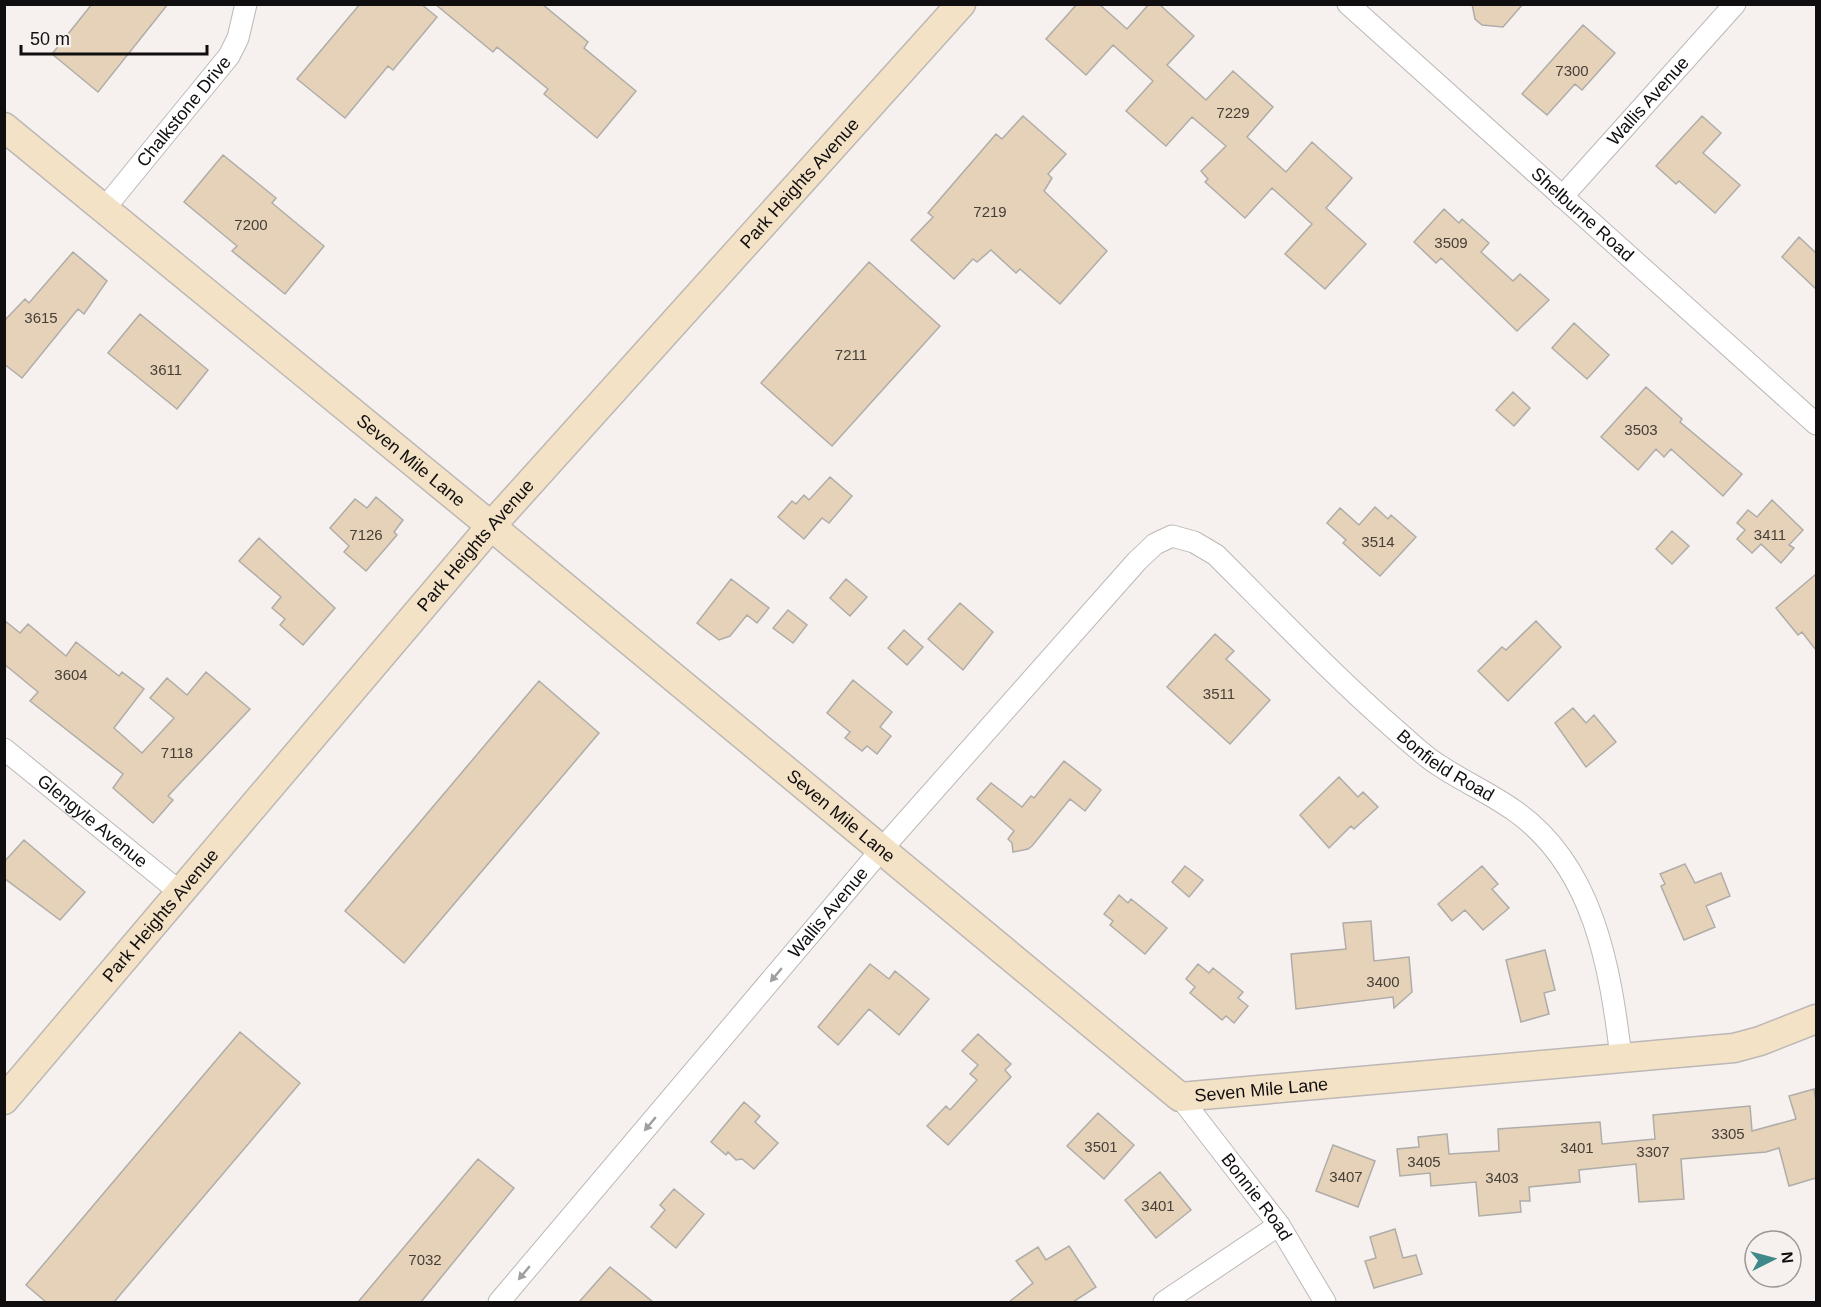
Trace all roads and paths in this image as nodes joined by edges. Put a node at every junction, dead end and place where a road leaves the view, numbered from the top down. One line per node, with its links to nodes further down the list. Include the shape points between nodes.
1 (246, 4): 7 (street, Chalkstone Drive, via 229,56)
2 (961, 4): 9 (street, Park Heights Avenue)
3 (1348, 4): 6 (street, Shelburne Road)
4 (1735, 4): 6 (street, Wallis Avenue)
5 (4, 127): 7 (street, Seven Mile Lane)
6 (1562, 197): 8 (street, Shelburne Road)
7 (104, 209): 9 (street, Seven Mile Lane)
8 (1816, 424)
9 (491, 526): 12 (street, Seven Mile Lane); 13 (street, Park Heights Avenue)
10 (1172, 536): 12 (street, Wallis Avenue, via 1155,544 1137,561); 15 (street, Bonfield Road, via 1216,555 1398,732 1436,764 1516,811 1548,841 1572,871 1602,944 1613,991)
11 (4, 749): 13 (street, Glengyle Avenue)
12 (881, 850): 16 (street, Seven Mile Lane); 19 (street, Wallis Avenue, one-way to 19)
13 (181, 893): 17 (street, Park Heights Avenue)
14 (1816, 1019): 15 (street, Seven Mile Lane, via 1734,1048)
15 (1621, 1057): 16 (street, Seven Mile Lane)
16 (1180, 1097): 18 (street, Bonnie Road)
17 (4, 1100)
18 (1279, 1226): 20 (street); 21 (street, Bonnie Road)
19 (499, 1302)
20 (1164, 1302)
21 (1325, 1302)

